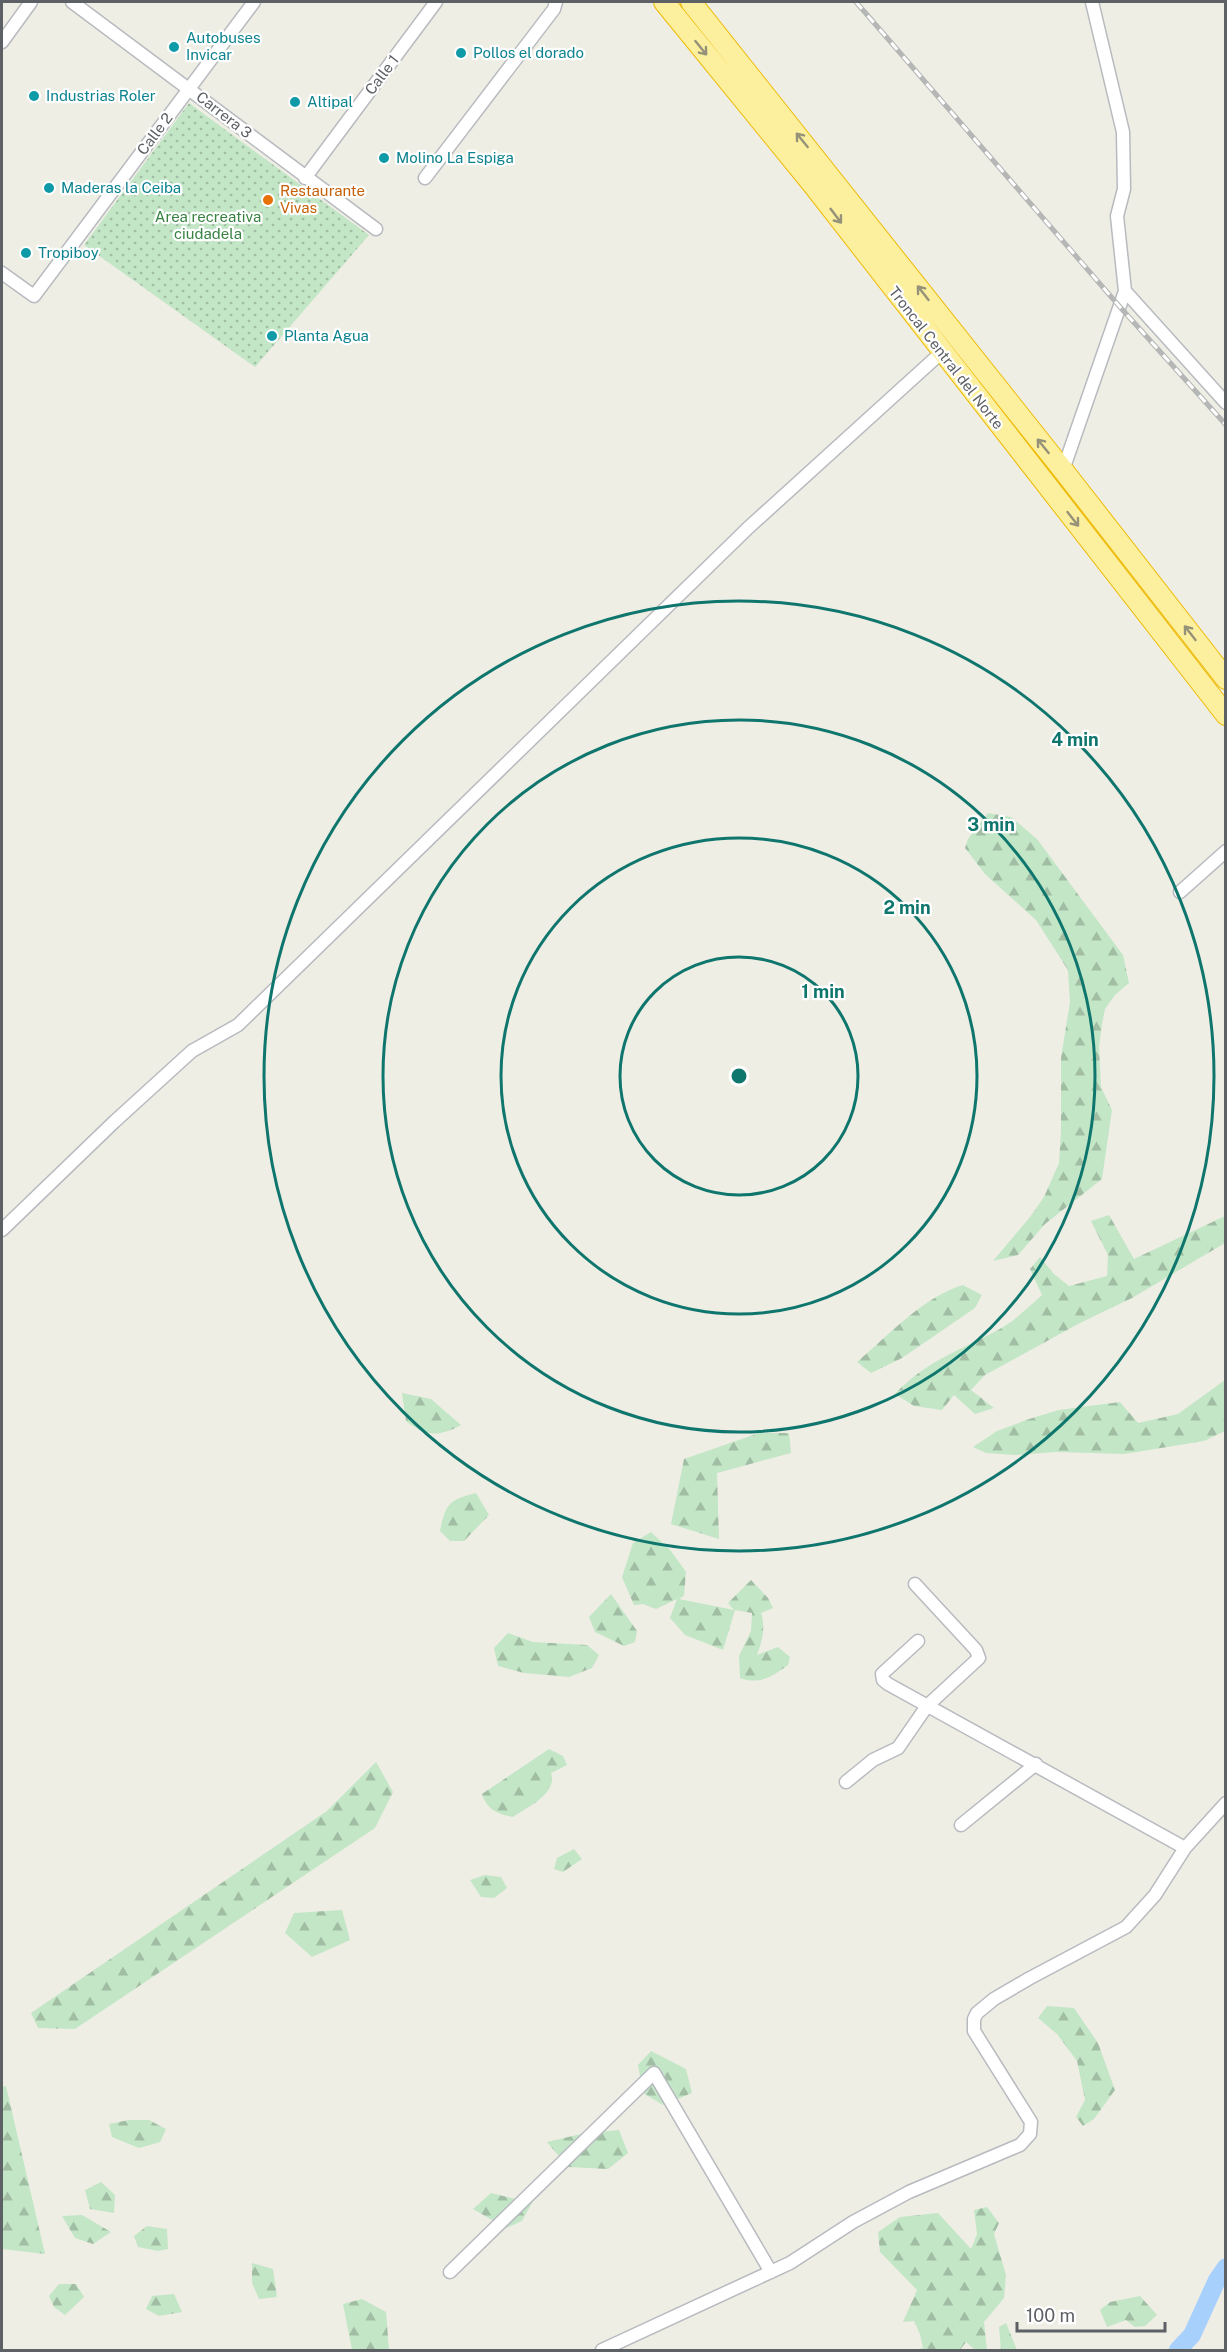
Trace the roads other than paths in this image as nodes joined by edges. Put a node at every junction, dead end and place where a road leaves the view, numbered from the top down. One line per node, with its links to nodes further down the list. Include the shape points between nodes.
1 (31, 2): 9 (street)
2 (72, 2): 10 (street, Carrera 3)
3 (254, 2): 10 (street, Calle 2)
4 (436, 2): 11 (street, Calle 1)
5 (556, 2): 12 (street)
6 (664, 2): 16 (highway, Troncal Central del Norte, one-way to 16)
7 (691, 2): 18 (highway, Troncal Central del Norte, one-way to 7)
8 (1092, 2): 15 (street, via 1123,132 1124,189 1117,216)
9 (2, 42)
10 (190, 88): 11 (street, Carrera 3); 14 (street, Calle 2, via 34,296)
11 (305, 177): 13 (street, Carrera 3)
12 (425, 178)
13 (376, 229)
14 (2, 273)
15 (1125, 291): 17 (street); 18 (street)
16 (942, 352): 20 (highway, Troncal Central del Norte, one-way to 20); 23 (street, via 748,528 238,1025 192,1052)
17 (1226, 403)
18 (1063, 470): 19 (highway, Troncal Central del Norte, one-way to 18)
19 (1224, 673)
20 (1226, 716)
21 (1226, 851): 22 (street)
22 (1180, 892)
23 (2, 1230)
24 (915, 1584): 26 (street, via 979,1658)
25 (918, 1641): 26 (street, via 882,1674 883,1680)
26 (927, 1706): 27 (street); 28 (street, via 898,1748 873,1760)
27 (1036, 1764): 30 (street); 31 (street)
28 (846, 1782)
29 (1226, 1803): 31 (street)
30 (961, 1825)
31 (1185, 1848): 33 (street, via 1155,1894 1126,1927 1008,1990 977,2013 974,2031 1031,2122 1033,2128 1026,2139 1011,2150 877,2208)
32 (450, 2272): 33 (street, via 654,2073)
33 (771, 2272): 34 (street)
34 (602, 2350)

